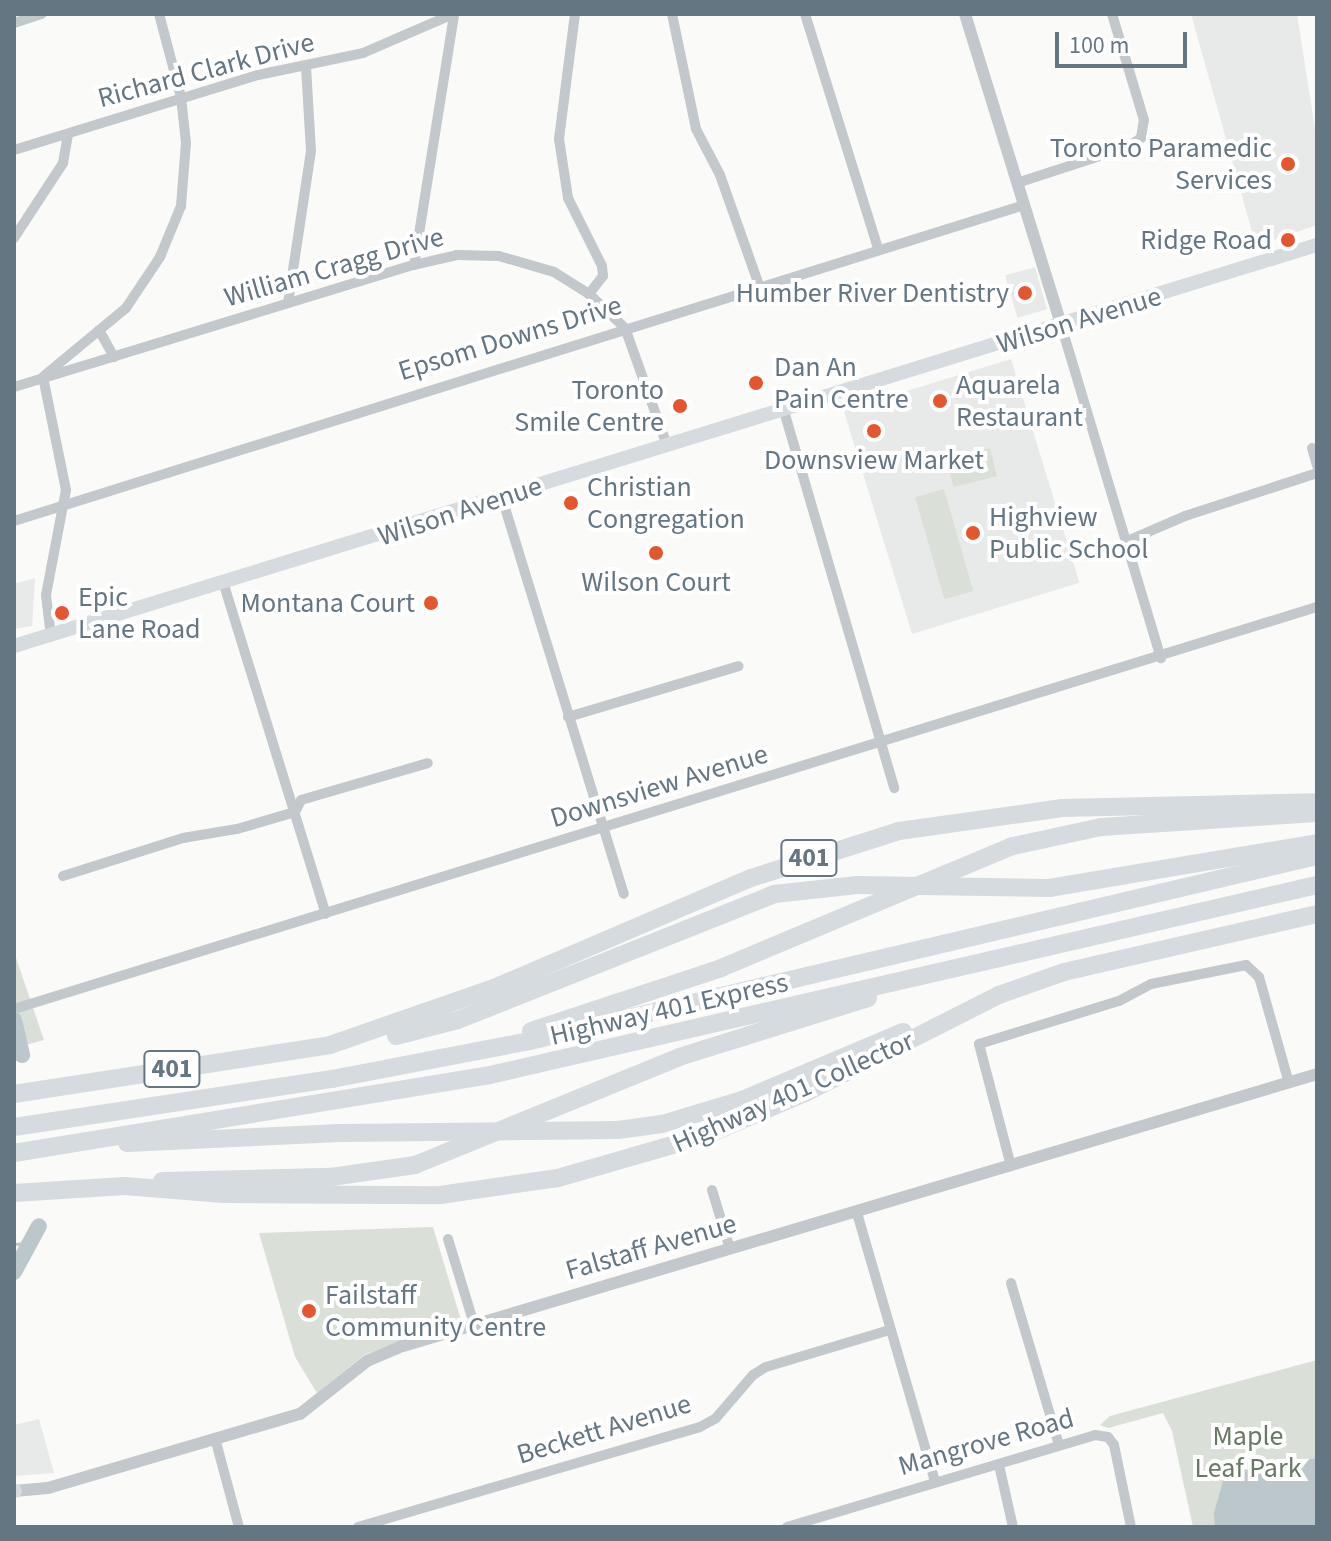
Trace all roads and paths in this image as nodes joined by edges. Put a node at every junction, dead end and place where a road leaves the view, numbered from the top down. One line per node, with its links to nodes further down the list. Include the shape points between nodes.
1 (42, 14): 9 (street)
2 (159, 14): 11 (street)
3 (454, 14): 10 (street, Richard Clark Drive, via 363,53); 19 (street)
4 (575, 14): 21 (street, via 560,157 568,198 602,266 603,276)
5 (672, 14): 20 (street, via 696,129 720,175)
6 (805, 14): 18 (street)
7 (965, 14): 14 (street)
8 (1112, 14): 14 (street, via 1144,120 1141,138)
9 (14, 23)
10 (306, 68): 11 (street, Richard Clark Drive, via 258,75); 22 (street, via 311,151)
11 (181, 97): 12 (street, Richard Clark Drive); 25 (street, via 185,174 168,242 126,308)
12 (68, 134): 13 (street, Richard Clark Drive); 16 (street, via 63,163)
13 (14, 150)
14 (1017, 183): 15 (street)
15 (1021, 206): 18 (street, Epsom Downs Drive); 23 (street)
16 (14, 238)
17 (1317, 245): 23 (main road, Wilson Avenue)
18 (878, 249): 20 (street, Epsom Downs Drive)
19 (414, 265): 21 (street, William Cragg Drive, via 457,255 514,258 554,272); 22 (street, William Cragg Drive)
20 (760, 288): 24 (street, Epsom Downs Drive)
21 (589, 294): 24 (street, William Cragg Drive)
22 (288, 303): 26 (street, William Cragg Drive)
23 (1061, 325): 29 (main road, Wilson Avenue); 37 (street)
24 (625, 328): 30 (street, William Cragg Drive); 35 (street, Epsom Downs Drive)
25 (99, 330): 26 (street); 27 (street)
26 (114, 357): 27 (street, William Cragg Drive)
27 (43, 377): 28 (street, William Cragg Drive); 35 (street, via 64,474)
28 (14, 387)
29 (784, 411): 30 (main road, Wilson Avenue); 45 (street)
30 (667, 445): 34 (main road, Wilson Avenue)
31 (1312, 448): 32 (street)
32 (1317, 465)
33 (1317, 473): 37 (street)
34 (502, 498): 38 (main road, Wilson Avenue); 44 (street)
35 (65, 503): 36 (street, Epsom Downs Drive); 40 (street, via 46,595)
36 (14, 521)
37 (1127, 541): 42 (street)
38 (224, 585): 40 (main road, Wilson Avenue); 49 (street)
39 (1317, 607): 42 (street, Downsview Avenue)
40 (51, 637): 41 (main road, Wilson Avenue)
41 (14, 646)
42 (1161, 658): 45 (street, Downsview Avenue)
43 (739, 666): 44 (street)
44 (568, 717): 51 (street)
45 (883, 743): 47 (street); 51 (street, Downsview Avenue)
46 (428, 763): 49 (street, via 301,800)
47 (894, 788)
48 (1317, 802): 62 (highway, 401, via 1062,808 899,831 751,878 480,993)
49 (295, 812): 54 (street, via 183,838); 57 (street)
50 (1317, 813): 63 (highway, via 1101,827 1013,846 721,968)
51 (604, 828): 56 (street); 57 (street, Downsview Avenue)
52 (1317, 843): 62 (highway, via 1049,888 858,885 774,894 458,1020 358,1046)
53 (1317, 856): 63 (highway, Highway 401 Express / 401)
54 (63, 876)
55 (1317, 885): 59 (highway, Highway 401 Express / 401)
56 (624, 894)
57 (326, 914): 61 (street, Downsview Avenue)
58 (1317, 914): 60 (highway, Highway 401 Collector, via 1064,972)
59 (914, 977): 68 (highway, Highway 401 Express / 401, via 490,1075); 71 (highway, via 863,1001 679,1057 415,1165 331,1177 178,1178)
60 (999, 995): 68 (highway, via 707,1114 662,1124 577,1132); 71 (highway, Highway 401 Collector, via 807,1092 707,1135 558,1178 440,1195 223,1194)
61 (14, 1009)
62 (330, 1045): 66 (highway, 401)
63 (465, 1054): 67 (highway, Highway 401 Express / 401)
64 (1317, 1074): 65 (street, Falstaff Avenue)
65 (1289, 1083): 70 (street, Falstaff Avenue); 70 (street, via 1259,977 1246,965 1151,984 1119,1001 979,1044)
66 (14, 1094)
67 (14, 1127)
68 (76, 1143): 69 (highway, Highway 401 Express / 401)
69 (14, 1153)
70 (1011, 1166): 74 (street, Falstaff Avenue)
71 (125, 1186): 73 (highway, Highway 401 Collector)
72 (712, 1190): 76 (street)
73 (14, 1193)
74 (857, 1213): 76 (street, Falstaff Avenue); 79 (street)
75 (448, 1239): 78 (street)
76 (730, 1249): 78 (street, Falstaff Avenue)
77 (1011, 1283): 81 (street)
78 (474, 1324): 80 (street, Falstaff Avenue, via 384,1352 300,1414)
79 (889, 1330): 83 (street); 86 (street, Beckett Avenue, via 766,1367 716,1418 700,1427)
80 (216, 1442): 84 (street, Falstaff Avenue, via 46,1489); 85 (street)
81 (1058, 1442): 82 (street, Mangrove Road); 89 (street, Mangrove Road, via 1108,1437)
82 (999, 1465): 83 (street, Mangrove Road); 88 (street)
83 (935, 1481): 87 (street, Mangrove Road)
84 (14, 1491)
85 (239, 1527)
86 (358, 1527)
87 (787, 1527)
88 (1013, 1527)
89 (1131, 1527)

